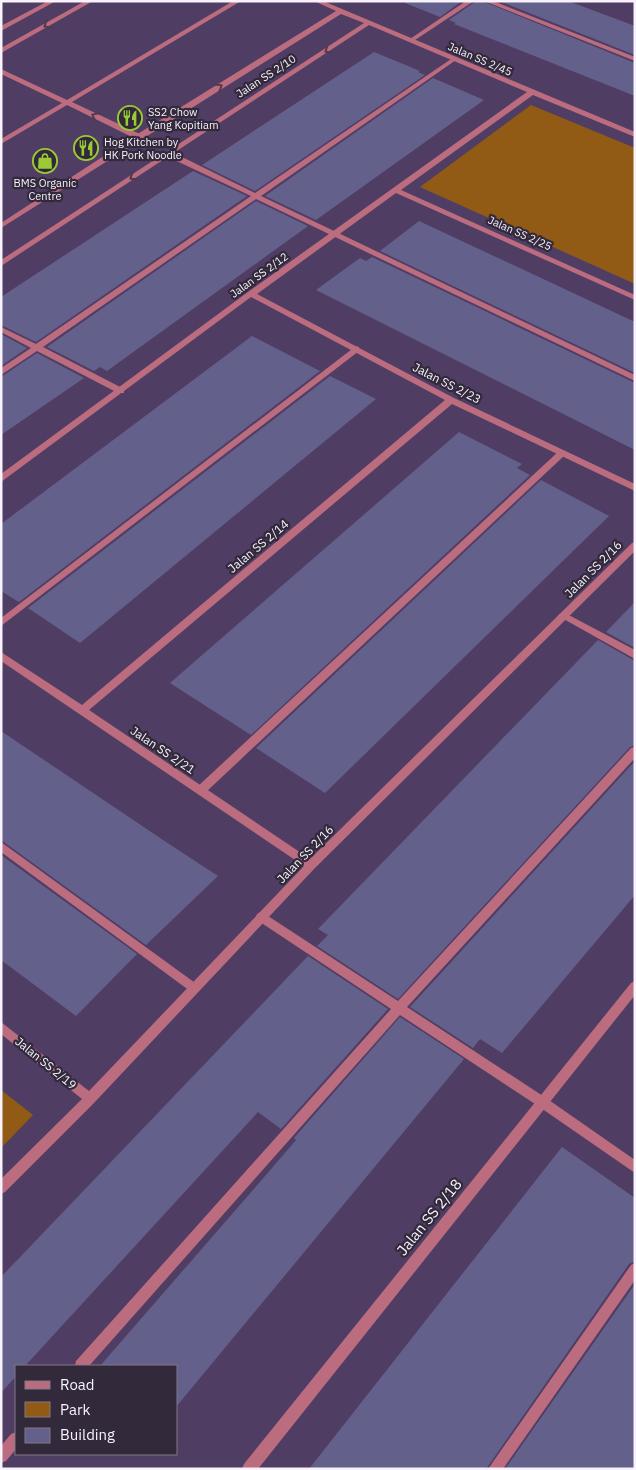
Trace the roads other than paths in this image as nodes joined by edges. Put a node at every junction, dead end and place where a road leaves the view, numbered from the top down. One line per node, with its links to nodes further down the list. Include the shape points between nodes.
1 (53, 1): 9 (street)
2 (90, 1): 11 (street, one-way to 11)
3 (238, 1): 16 (street)
4 (317, 1): 7 (street, Jalan SS 2/45)
5 (471, 1): 10 (street)
6 (487, 1): 13 (street)
7 (341, 11): 8 (street, Jalan SS 2/45); 18 (street, Jalan SS 2/10, one-way to 7)
8 (368, 23): 10 (street, Jalan SS 2/45); 20 (street, Jalan SS 2/10, one-way to 20)
9 (1, 29)
10 (410, 41): 12 (street, Jalan SS 2/45)
11 (1, 52)
12 (454, 59): 15 (street, Jalan SS 2/45); 22 (street)
13 (635, 59)
14 (1, 72): 16 (street)
15 (532, 92): 17 (street, Jalan SS 2/45); 21 (street, Jalan SS 2/12)
16 (67, 103): 18 (street, one-way to 16); 19 (street)
17 (635, 135)
18 (138, 137): 23 (street, Jalan SS 2/10)
19 (1, 142)
20 (169, 154): 22 (street); 25 (street, Jalan SS 2/10, one-way to 25)
21 (396, 190): 24 (street, Jalan SS 2/12); 27 (street, Jalan SS 2/25)
22 (255, 196): 24 (street); 29 (street)
23 (1, 226)
24 (334, 234): 26 (street, Jalan SS 2/12); 32 (street)
25 (1, 264)
26 (251, 294): 30 (street, Jalan SS 2/23); 33 (street, Jalan SS 2/12)
27 (635, 298)
28 (1, 329): 29 (street)
29 (37, 347): 31 (street); 33 (street)
30 (356, 349): 34 (street, Jalan SS 2/23); 40 (street)
31 (1, 372)
32 (635, 378)
33 (121, 391): 36 (street, Jalan SS 2/12)
34 (451, 400): 35 (street, Jalan SS 2/23); 43 (street, Jalan SS 2/14)
35 (562, 453): 37 (street, Jalan SS 2/23); 45 (street)
36 (1, 479)
37 (635, 488)
38 (635, 545): 39 (street, Jalan SS 2/16)
39 (563, 615): 41 (street); 47 (street, Jalan SS 2/16)
40 (1, 623)
41 (635, 655)
42 (1, 656): 43 (street, Jalan SS 2/21)
43 (82, 711): 45 (street, Jalan SS 2/21)
44 (635, 751): 51 (street)
45 (201, 790): 47 (street, Jalan SS 2/21)
46 (1, 846): 50 (street)
47 (311, 864): 48 (street, Jalan SS 2/16)
48 (261, 917): 50 (street, Jalan SS 2/16); 51 (street)
49 (635, 986): 54 (street, Jalan SS 2/18)
50 (194, 988): 53 (street, Jalan SS 2/16)
51 (400, 1008): 54 (street); 58 (street)
52 (1, 1027): 53 (street, Jalan SS 2/19)
53 (90, 1099): 56 (street, Jalan SS 2/16)
54 (542, 1102): 55 (street); 61 (street, Jalan SS 2/18)
55 (635, 1166)
56 (1, 1188)
57 (635, 1269): 62 (street)
58 (82, 1365)
59 (15, 1440): 60 (street)
60 (1, 1456)
61 (249, 1469)
62 (495, 1469)

